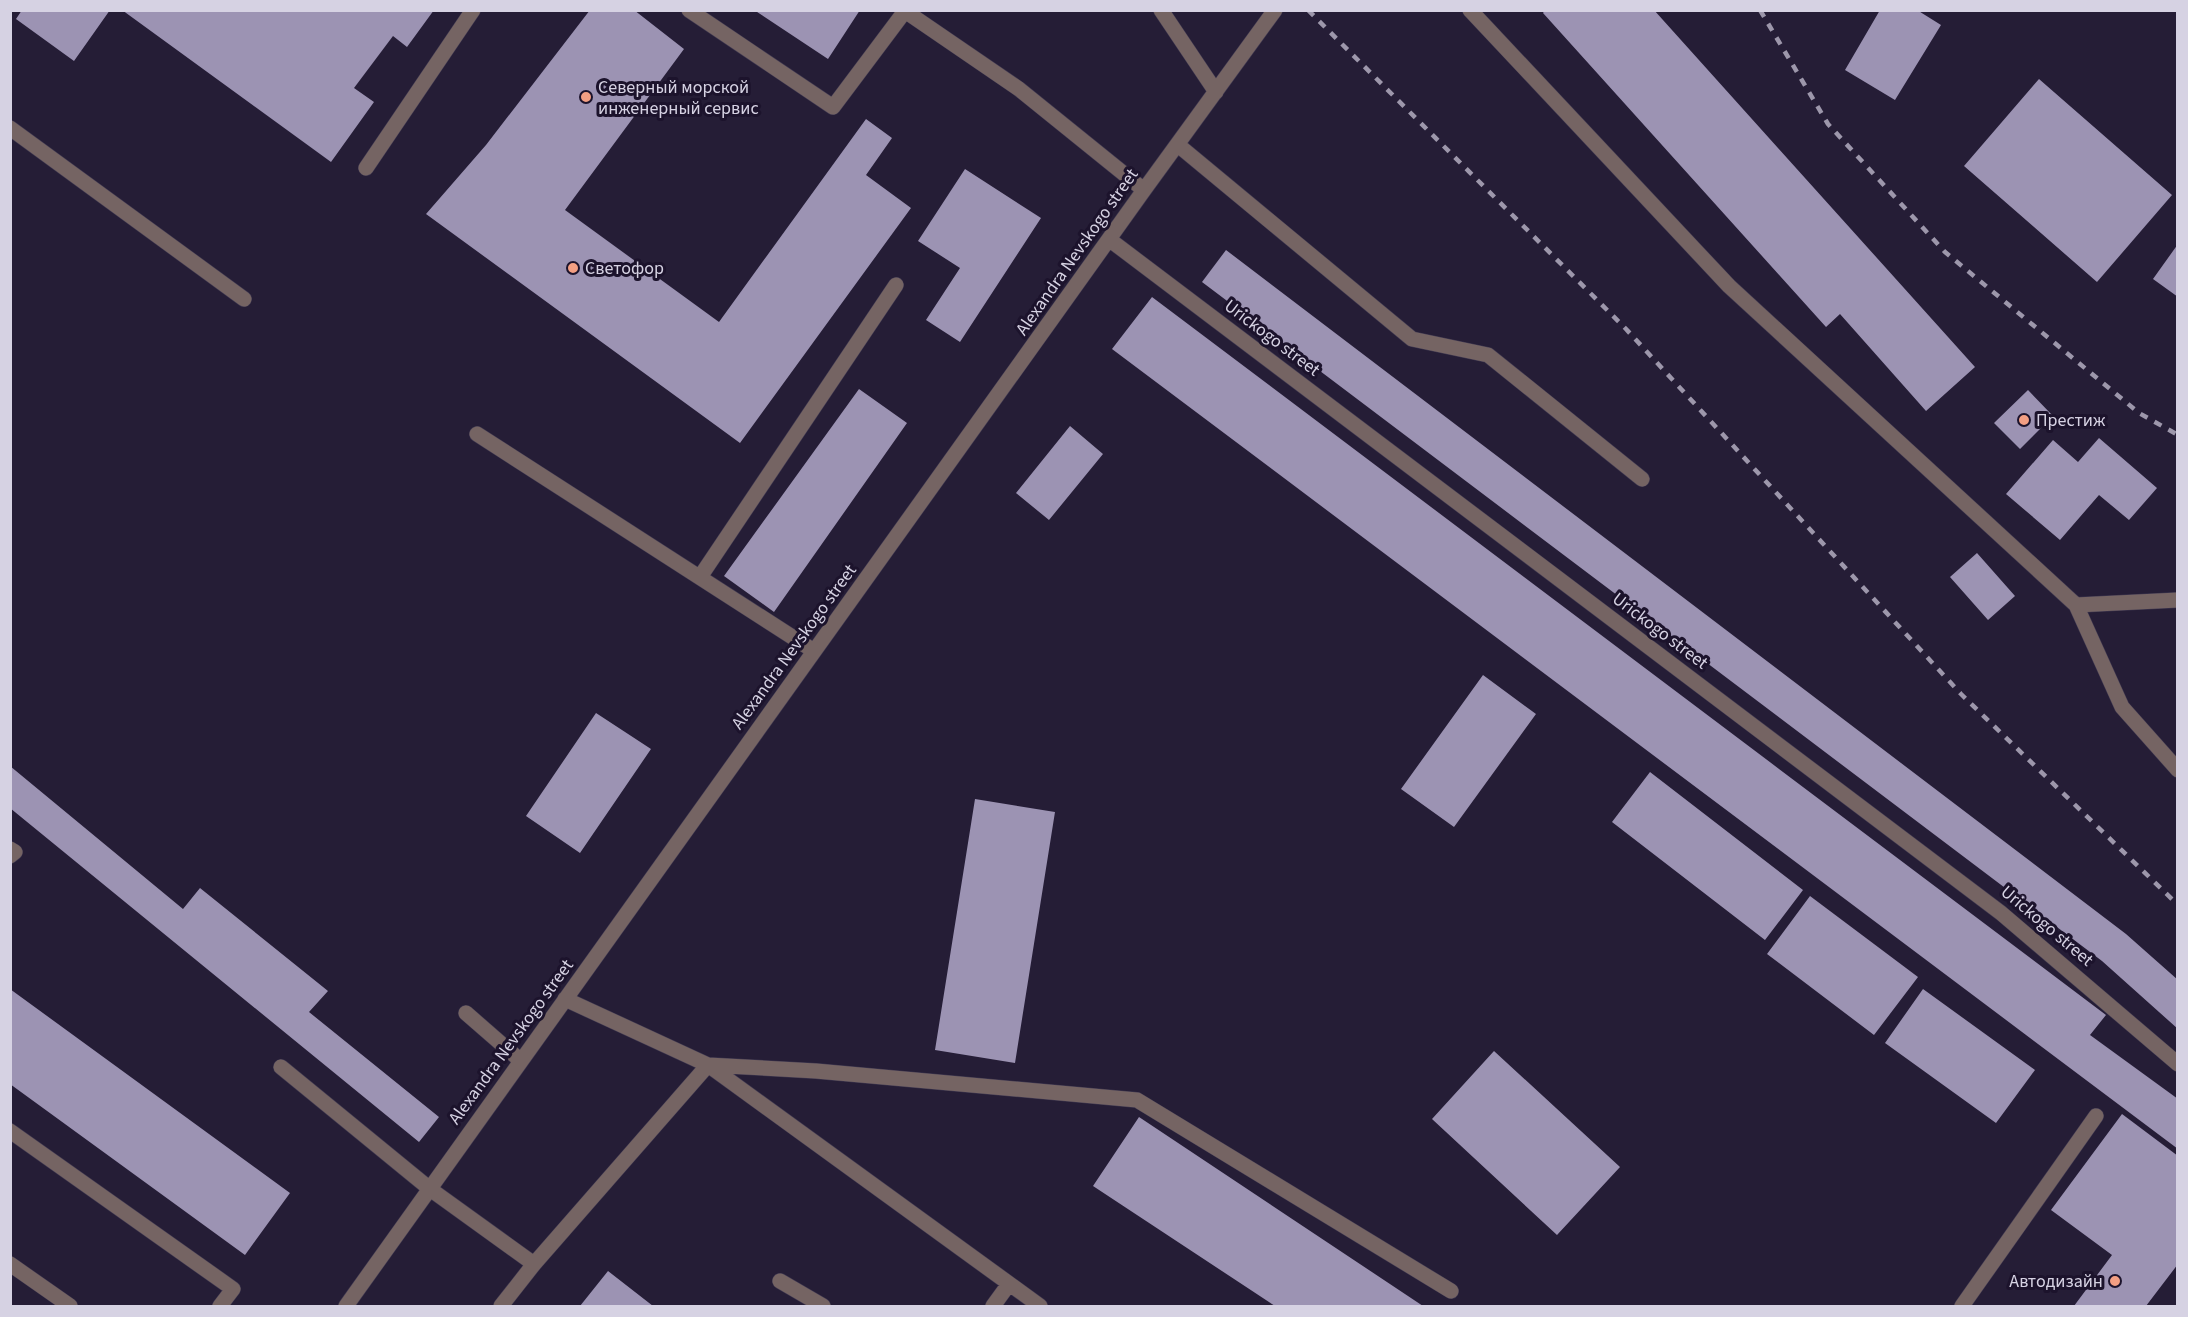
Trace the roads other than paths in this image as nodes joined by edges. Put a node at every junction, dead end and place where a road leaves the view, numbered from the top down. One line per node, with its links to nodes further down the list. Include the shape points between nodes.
1 (473, 10): 9 (street)
2 (689, 10): 10 (street, via 833,107 905,11 1018,89)
3 (1161, 10): 6 (street)
4 (1275, 10): 6 (street, Alexandra Nevskogo street)
5 (1470, 10): 18 (street, via 1729,286)
6 (1216, 92): 8 (street, Alexandra Nevskogo street)
7 (10, 128): 13 (street)
8 (1178, 146): 10 (street, Alexandra Nevskogo street); 15 (street, via 1412,339 1488,355)
9 (366, 168)
10 (1143, 190): 11 (street, Alexandra Nevskogo street)
11 (1110, 240): 19 (street, Alexandra Nevskogo street); 26 (street, Urickogo street, via 2001,913)
12 (896, 285): 16 (street)
13 (244, 299)
14 (477, 434): 16 (street)
15 (1642, 479)
16 (700, 577): 19 (street)
17 (2178, 600): 18 (street)
18 (2076, 605): 20 (street, via 2122,707)
19 (814, 651): 23 (street, Alexandra Nevskogo street)
20 (2178, 770)
21 (10, 849): 22 (street, via 15,852)
22 (10, 856)
23 (565, 999): 25 (street, Alexandra Nevskogo street); 27 (street)
24 (466, 1014): 25 (street)
25 (520, 1061): 31 (street, Alexandra Nevskogo street)
26 (2178, 1064)
27 (708, 1065): 33 (street); 35 (street); 36 (street, via 1137,1100)
28 (281, 1067): 31 (street)
29 (2096, 1116): 44 (street)
30 (10, 1131): 38 (street, via 232,1289)
31 (430, 1189): 33 (street); 39 (street, Alexandra Nevskogo street)
32 (10, 1264): 37 (street)
33 (534, 1264): 40 (street)
34 (780, 1281): 41 (street)
35 (1009, 1284): 42 (street); 43 (street)
36 (1451, 1291)
37 (70, 1306)
38 (220, 1306)
39 (346, 1306)
40 (501, 1306)
41 (823, 1306)
42 (993, 1306)
43 (1040, 1306)
44 (1962, 1306)

